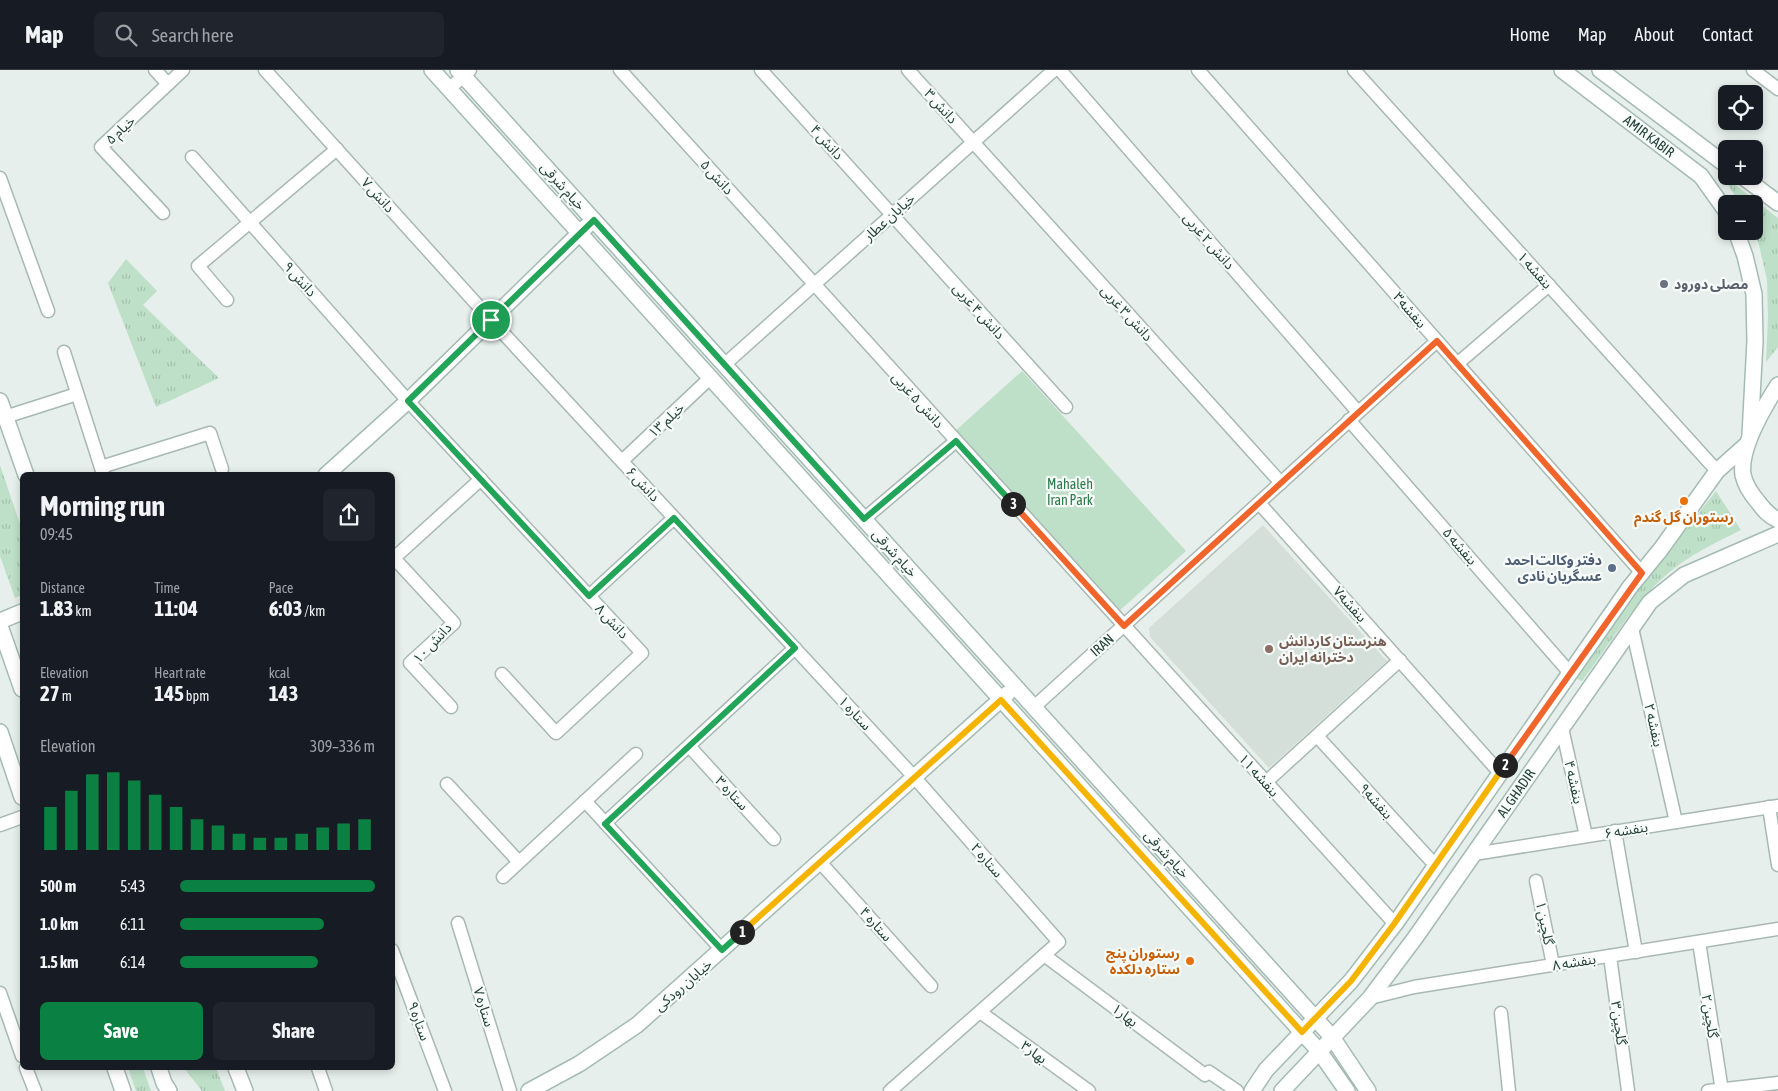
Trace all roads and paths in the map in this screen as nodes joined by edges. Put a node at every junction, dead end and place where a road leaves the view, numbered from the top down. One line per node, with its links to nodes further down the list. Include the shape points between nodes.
1 (155, 70): 16 (street)
2 (183, 70): 16 (street, خیام ۵)
3 (265, 70): 20 (street, دانش ۷)
4 (432, 70): 17 (street, خیام شرقی)
5 (620, 70): 35 (street, دانش ۵)
6 (761, 70): 30 (street, دانش ۴)
7 (908, 70): 19 (street, دانش ۳)
8 (1054, 70): 19 (street, خیابان عطار)
9 (1060, 70): 50 (street, دانش ۲ غربی)
10 (1198, 70): 40 (street, بنفشه۳)
11 (1354, 70): 36 (street, بنفشه ۱)
12 (1562, 70): 24 (street, AMIR KABIR)
13 (1600, 70): 22 (street, AMIR KABIR)
14 (1753, 70): 18 (street)
15 (464, 72): 17 (street); 31 (street, خیام شرقی)
16 (168, 84): 29 (street, خیام ۵, via 101,147)
17 (449, 89): 33 (street, خیام شرقی)
18 (1778, 89)
19 (973, 142): 30 (street, خیابان عطار); 61 (street, دانش ۳ غربی)
20 (337, 149): 32 (street); 39 (street, دانش ۷)
21 (192, 157): 32 (street, دانش ۹)
22 (1718, 159)
23 (1718, 163): 24 (street)
24 (1701, 176): 27 (street, AMIR KABIR)
25 (1, 185): 38 (street)
26 (1754, 185): 28 (street)
27 (1718, 200)
28 (1778, 203)
29 (164, 213)
30 (892, 215): 35 (street, خیابان عطار); 49 (street, دانش ۴ غربی)
31 (594, 220): 33 (street); 43 (street, خیام شرقی)
32 (250, 222): 37 (street, via 198,266); 48 (street, دانش ۹)
33 (580, 233): 39 (street); 44 (street, خیام شرقی)
34 (1739, 240): 53 (street, via 1754,294 1755,341)
35 (814, 285): 43 (street, خیابان عطار); 52 (street, دانش ۵ غربی)
36 (1549, 285): 42 (street); 56 (street, بنفشه ۱)
37 (227, 300)
38 (48, 311)
39 (491, 320): 48 (street); 54 (street, دانش ۶)
40 (1437, 341): 42 (street, بنفشه۳); 50 (street, IRAN)
41 (64, 352): 46 (street)
42 (1457, 364): 70 (street, بنفشه۳)
43 (724, 365): 44 (street); 64 (street, خیام شرقی)
44 (710, 378): 54 (street, خیلم ۱۳); 66 (street, خیام شرقی)
45 (1778, 385): 53 (street)
46 (77, 394): 51 (street); 55 (street)
47 (0, 401): 51 (street)
48 (408, 401): 59 (street); 60 (street, دانش ۸)
49 (1066, 407)
50 (1354, 416): 61 (street, IRAN); 79 (street, بنفشه ۵)
51 (6, 417): 57 (street)
52 (956, 441): 64 (street); 75 (street, دانش ۵ غربی)
53 (1748, 441): 56 (street, AL GHADIR); 65 (street, via 1743,475 1753,497 1769,516)
54 (622, 461): 63 (street, دانش ۶)
55 (102, 471): 58 (street, via 210,433)
56 (1717, 471): 70 (street, AL GHADIR)
57 (25, 472)
58 (222, 472)
59 (329, 472)
60 (480, 479): 68 (street); 71 (street, دانش ۸)
61 (1281, 483): 62 (street, IRAN)
62 (1259, 502): 75 (street, IRAN); 78 (street, بنفشه۷)
63 (674, 518): 71 (street); 77 (street, دانش ۶)
64 (864, 519): 66 (street); 82 (street, خیام شرقی)
65 (1778, 520)
66 (849, 531): 83 (street, خیام شرقی)
67 (1778, 534): 76 (street, AL GHADIR, via 1684,575 1650,602)
68 (395, 555)
69 (395, 559): 85 (street, دانش ۱۰, via 454,623 410,663)
70 (1642, 573): 79 (street, AL GHADIR)
71 (589, 596): 80 (street, دانش ۸, via 642,653 556,733)
72 (20, 613): 73 (street)
73 (0, 621)
74 (0, 626): 81 (street)
75 (1124, 626): 84 (street, IRAN); 93 (street, بنفشه ۱۱)
76 (1632, 628): 86 (street, AL GHADIR); 99 (street, بنفشه ۲)
77 (795, 648): 89 (street); 92 (street, ستاره ۱)
78 (1400, 660): 88 (street); 91 (street, بنفشه۷)
79 (1570, 673): 91 (street, AL GHADIR)
80 (502, 674)
81 (20, 683)
82 (1016, 687): 83 (street, خیابان رودکی); 84 (street, خیام شرقی)
83 (1001, 700): 92 (street, خیابان رودکی); 128 (street, خیام شرقی)
84 (1034, 707): 127 (street, خیام شرقی)
85 (452, 708)
86 (1562, 728): 103 (street, بنفشه ۴); 105 (street, AL GHADIR)
87 (0, 732): 95 (street)
88 (1317, 736): 93 (street); 108 (street, بنفشه۹)
89 (689, 746): 100 (street); 104 (street, ستاره ۳)
90 (636, 754): 96 (street)
91 (1500, 773): 108 (street, AL GHADIR)
92 (915, 778): 107 (street, خیابان رودکی); 118 (street, ستاره ۲, via 1059,942)
93 (1266, 782): 113 (street, بنفشه ۱۱)
94 (447, 784): 106 (street)
95 (20, 791)
96 (585, 801): 100 (street); 106 (street)
97 (1774, 806): 99 (street, بنفشه ۶); 109 (street)
98 (20, 818): 101 (street)
99 (1676, 822): 102 (street, بنفشه ۶)
100 (605, 824): 116 (street)
101 (0, 825)
102 (1615, 831): 103 (street, بنفشه ۶); 117 (street)
103 (1586, 836): 105 (street, بنفشه ۶)
104 (774, 839)
105 (1474, 854): 124 (street, AL GHADIR)
106 (519, 862): 110 (street)
107 (820, 862): 116 (street, خیابان رودکی); 122 (street, ستاره ۴)
108 (1435, 865): 113 (street, AL GHADIR)
109 (1778, 865)
110 (503, 877)
111 (1536, 881): 121 (street, گلچین ۱)
112 (458, 923): 146 (street, ستاره ۷)
113 (1394, 924): 127 (street, AL GHADIR, via 1351,981)
114 (1778, 929): 115 (street, بنفشه ۸)
115 (1699, 942): 117 (street, بنفشه ۸); 139 (street, گلچین ۲)
116 (722, 950): 147 (street, خیابان رودکی, via 637,1025 579,1064)
117 (1636, 952): 119 (street, بنفشه ۸)
118 (1044, 955): 125 (street); 149 (street, بهار۱, via 1205,1075 1209,1072)
119 (1610, 956): 121 (street, بنفشه ۸); 155 (street, گلچین ۳)
120 (395, 958): 145 (street, ستاره ۹)
121 (1553, 965): 124 (street, بنفشه ۸, via 1414,987)
122 (931, 986)
123 (0, 993): 130 (street)
124 (1370, 998): 129 (street, AL GHADIR)
125 (980, 1012): 138 (street); 148 (street, بهار۳)
126 (1501, 1013): 154 (street)
127 (1316, 1018): 128 (street, AL GHADIR); 129 (street, خیام شرقی)
128 (1302, 1032): 131 (street, خیام شرقی); 150 (street, AL GHADIR, via 1266,1070)
129 (1332, 1037): 131 (street, AL GHADIR); 153 (street, خیام شرقی)
130 (20, 1050)
131 (1319, 1051): 151 (street, AL GHADIR); 152 (street, خیام شرقی)
132 (27, 1070): 140 (street)
133 (116, 1070): 141 (street)
134 (159, 1070): 142 (street)
135 (237, 1070): 143 (street)
136 (319, 1070): 144 (street)
137 (1778, 1083): 139 (street)
138 (893, 1090)
139 (1722, 1090): 156 (street)
140 (35, 1091)
141 (123, 1091)
142 (169, 1091)
143 (245, 1091)
144 (326, 1091)
145 (444, 1091)
146 (510, 1091)
147 (529, 1091)
148 (1089, 1091)
149 (1237, 1091)
150 (1252, 1091)
151 (1282, 1091)
152 (1347, 1091)
153 (1368, 1091)
154 (1510, 1091)
155 (1628, 1091)
156 (1708, 1091)

